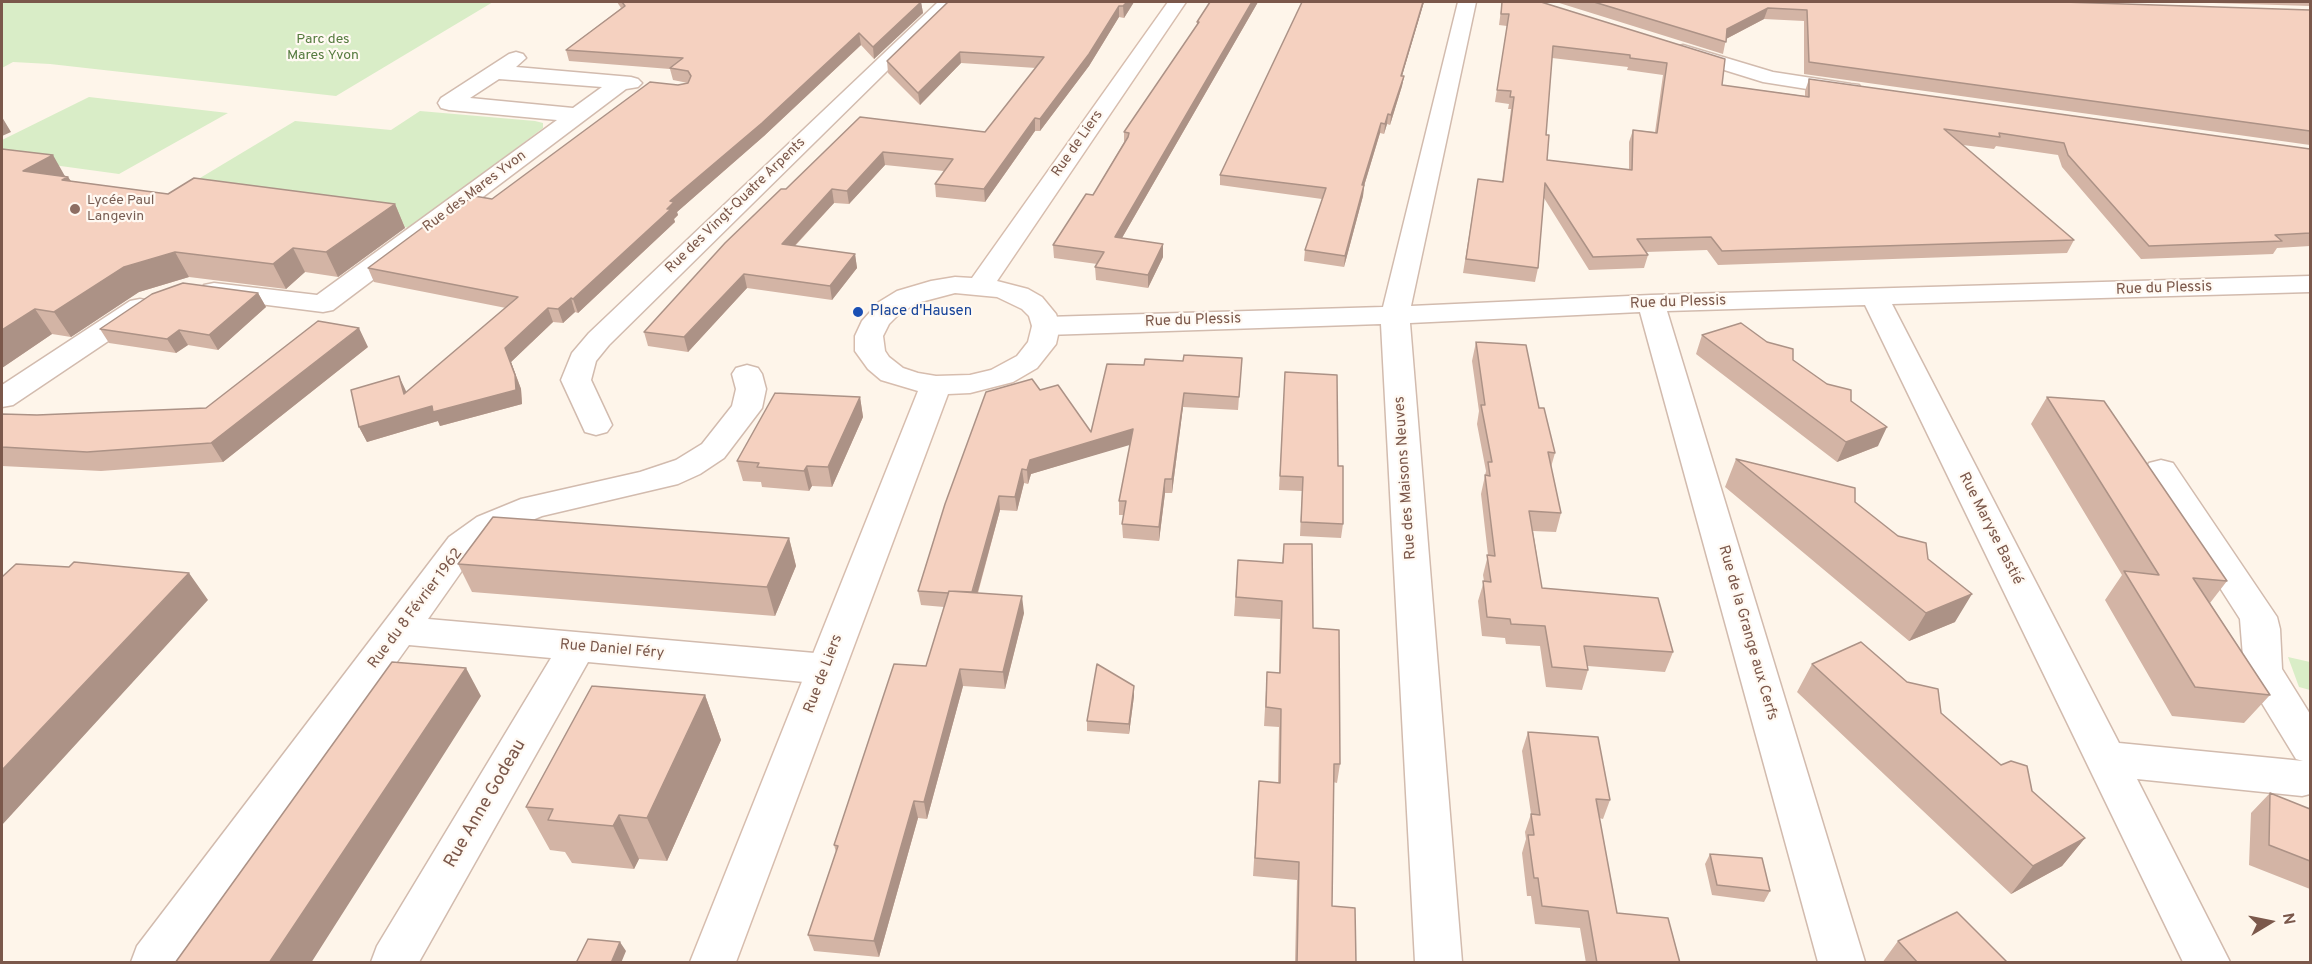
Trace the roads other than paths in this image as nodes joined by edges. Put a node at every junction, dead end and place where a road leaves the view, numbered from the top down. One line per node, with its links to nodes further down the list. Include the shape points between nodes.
1 (1177, 2): 10 (street, Rue de Liers)
2 (1467, 2): 15 (street, Rue des Maisons Neuves)
3 (937, 4): 20 (street, Rue des Vingt-Quatre Arpents, via 582,359 576,381)
4 (1665, 45): 7 (street, via 1770,78)
5 (516, 58): 6 (street)
6 (495, 72): 8 (street, via 449,103); 8 (street, Rue des Mares Yvon, via 634,83)
7 (1871, 93)
8 (578, 115): 11 (street, Rue des Mares Yvon, via 323,304)
9 (2310, 284): 13 (street, Rue du Plessis)
10 (980, 286): 16 (street, via 1018,295 1032,303); 18 (street, via 955,285 908,297 889,308 876,321 869,336 870,351 892,374)
11 (189, 287)
12 (160, 297): 19 (street)
13 (1876, 298): 14 (street, Rue du Plessis); 27 (street, Rue Maryse Bastié)
14 (1651, 303): 15 (street, Rue du Plessis); 33 (street, Rue de la Grange aux Cerfs)
15 (1395, 315): 16 (street, Rue du Plessis); 32 (street, Rue des Maisons Neuves)
16 (1046, 326): 18 (street, via 1042,344 1027,362 1002,376 970,384)
17 (747, 374): 22 (street, Rue du 8 Février 1962, via 751,389 747,408 713,451 666,476 533,507 489,525 461,546)
18 (936, 385): 24 (street, Rue de Liers)
19 (2, 398)
20 (596, 424)
21 (2162, 471): 25 (street, via 2258,617 2268,682)
22 (399, 630): 23 (street, Rue Daniel Féry); 29 (street, Rue du 8 Février 1962)
23 (578, 646): 24 (street, Rue Daniel Féry); 30 (street, Rue Anne Godeau)
24 (826, 669): 31 (street, Rue de Liers)
25 (2295, 701): 26 (street)
26 (2310, 747)
27 (2106, 759): 28 (street); 34 (street, Rue Maryse Bastié)
28 (2310, 777)
29 (154, 963)
30 (394, 963)
31 (713, 963)
32 (1438, 963)
33 (1842, 963)
34 (2207, 963)

